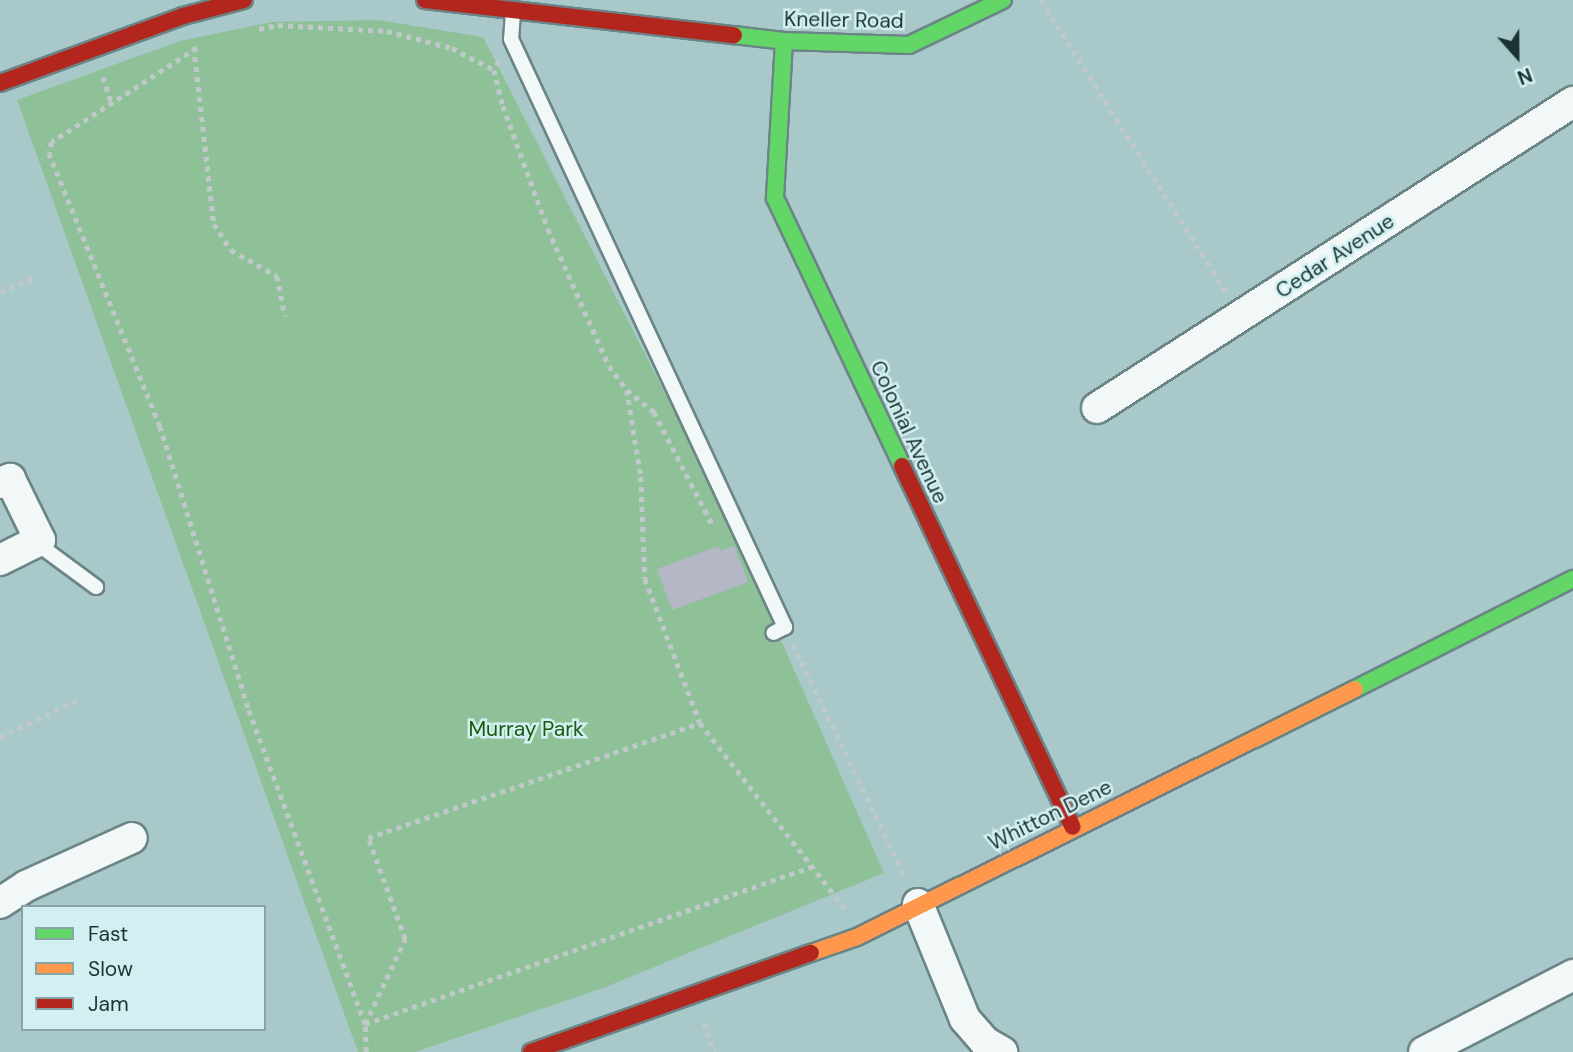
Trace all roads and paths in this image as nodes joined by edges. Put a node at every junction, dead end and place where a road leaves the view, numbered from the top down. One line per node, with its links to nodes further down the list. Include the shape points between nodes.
1 (244, 0): 6 (street)
2 (425, 0): 5 (street, Kneller Road)
3 (1003, 0): 9 (street, Kneller Road, via 909,45)
4 (1041, 0): 18 (path)
5 (513, 12): 8 (lane); 9 (street, Kneller Road)
6 (183, 16): 11 (path); 13 (street)
7 (251, 31): 12 (path, via 278,25 387,31 452,48)
8 (511, 39): 12 (path); 22 (lane)
9 (784, 41): 32 (street, Colonial Avenue, via 775,198)
10 (202, 45): 11 (path)
11 (194, 49): 17 (path, via 214,224 231,250 277,276); 39 (path, via 52,142 49,153 160,426 249,710)
12 (494, 70): 19 (path, via 548,229 609,366)
13 (0, 83)
14 (1573, 102): 18 (street, Cedar Avenue)
15 (35, 277): 16 (path)
16 (0, 292)
17 (285, 316)
18 (1241, 317): 20 (street, Cedar Avenue)
19 (627, 390): 22 (path, via 654,412 716,531); 29 (path, via 640,477 645,579)
20 (1097, 408)
21 (0, 483): 23 (street, via 10,479 40,540)
22 (736, 523): 27 (lane)
23 (35, 542): 24 (street); 25 (lane)
24 (0, 560)
25 (96, 587)
26 (1570, 589): 32 (street, Whitton Dene)
27 (779, 630): 36 (path)
28 (78, 700): 31 (path)
29 (700, 723): 34 (path); 39 (path, via 368,838 405,939)
30 (0, 726): 31 (path)
31 (2, 736)
32 (1073, 827): 36 (street, Whitton Dene)
33 (132, 838): 35 (street, via 26,886)
34 (812, 867): 37 (path, via 845,908); 39 (path)
35 (0, 903)
36 (918, 904): 37 (street, Whitton Dene); 42 (street, via 965,1019 985,1042)
37 (857, 937): 41 (street, Whitton Dene)
38 (1573, 975): 43 (street)
39 (365, 1024): 40 (path)
40 (366, 1052)
41 (531, 1052)
42 (1002, 1052)
43 (1424, 1052)

